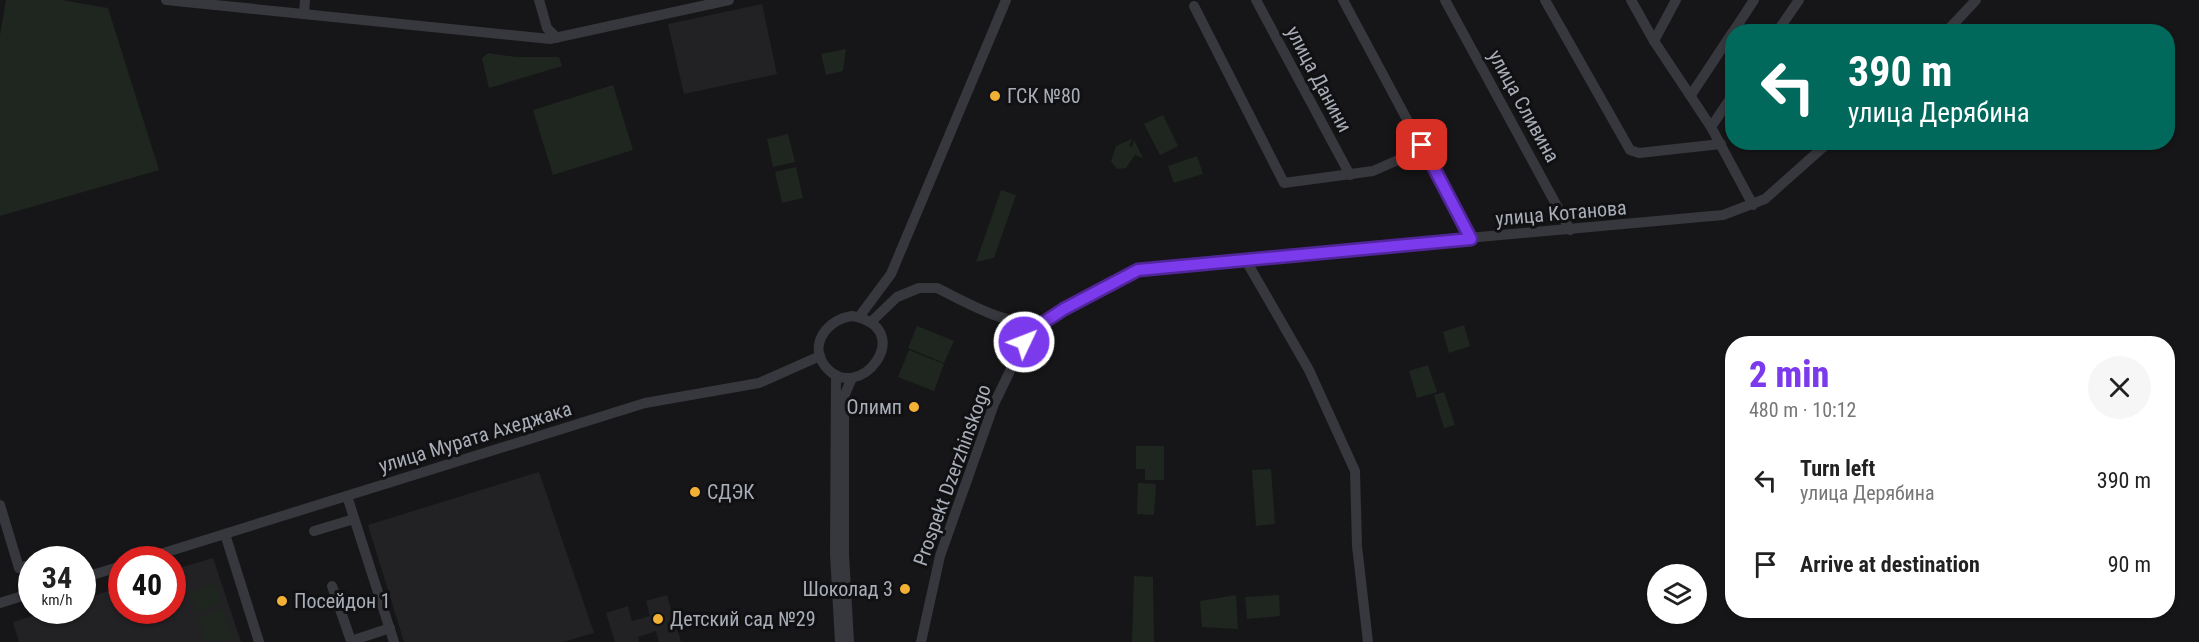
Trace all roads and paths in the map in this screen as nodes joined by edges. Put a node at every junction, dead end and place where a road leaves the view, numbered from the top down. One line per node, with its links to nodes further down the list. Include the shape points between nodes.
1 (166, 0): 16 (street)
2 (305, 0): 16 (street)
3 (539, 0): 20 (street, via 548,28)
4 (729, 0): 20 (street)
5 (1006, 0): 34 (street, via 939,164)
6 (1256, 0): 29 (street, улица Данини)
7 (1343, 0): 27 (street)
8 (1445, 0): 31 (street, улица Сливина)
9 (1545, 0): 26 (street, via 1630,150 1639,153)
10 (1631, 0): 21 (street)
11 (1676, 0): 21 (street)
12 (1754, 0): 17 (street)
13 (1799, 0): 18 (street)
14 (1976, 0): 19 (street)
15 (1194, 6): 29 (street, via 1284,183)
16 (304, 14): 20 (street)
17 (1738, 24)
18 (1782, 24)
19 (1954, 24)
20 (557, 38)
21 (1654, 41): 23 (street)
22 (1725, 44): 23 (street)
23 (1691, 95): 25 (street)
24 (1725, 106): 25 (street)
25 (1711, 127): 26 (street)
26 (1720, 144): 30 (street)
27 (1422, 145): 29 (street, via 1373,171); 32 (street)
28 (1821, 150): 30 (street, улица Котанова, via 1766,199)
29 (1350, 175)
30 (1753, 205): 31 (street, улица Котанова, via 1705,217)
31 (1570, 230): 32 (street, улица Котанова)
32 (1471, 239): 33 (street, улица Котанова)
33 (1245, 259): 35 (street, улица Котанова, via 1138,270); 62 (street, via 1309,370 1355,471 1358,554)
34 (884, 284): 36 (street); 37 (street)
35 (1100, 288): 36 (street, via 1077,297 1034,324 1001,317 938,288 919,288); 40 (street, улица Котанова)
36 (897, 297): 38 (street)
37 (859, 317): 38 (street); 43 (street, via 845,317 826,328 820,341)
38 (871, 322): 41 (street)
39 (1022, 328): 40 (street); 41 (street, via 928,294 898,301); 42 (street)
40 (1035, 328): 42 (street, Prospekt Dzerzhinskogo)
41 (880, 331): 45 (street, via 878,363)
42 (1024, 342): 61 (street, Prospekt Dzerzhinskogo, via 994,404 939,556)
43 (820, 356): 44 (street); 46 (street, улица Мурата Ахеджака, via 759,383 645,403)
44 (836, 375): 45 (street); 59 (street, via 835,554)
45 (852, 378): 60 (street, via 845,394 844,414 844,554)
46 (347, 496): 48 (street); 50 (street, улица Мурата Ахеджака)
47 (0, 505): 52 (street)
48 (354, 519): 49 (street); 56 (street)
49 (314, 531)
50 (225, 534): 51 (street, улица Мурата Ахеджака); 57 (street)
51 (186, 546)
52 (18, 562)
53 (332, 586): 56 (street, via 351,641)
54 (18, 597): 55 (street)
55 (0, 603)
56 (390, 628): 58 (street)
57 (259, 642)
58 (394, 642)
59 (840, 642)
60 (849, 642)
61 (921, 642)
62 (1368, 642)

